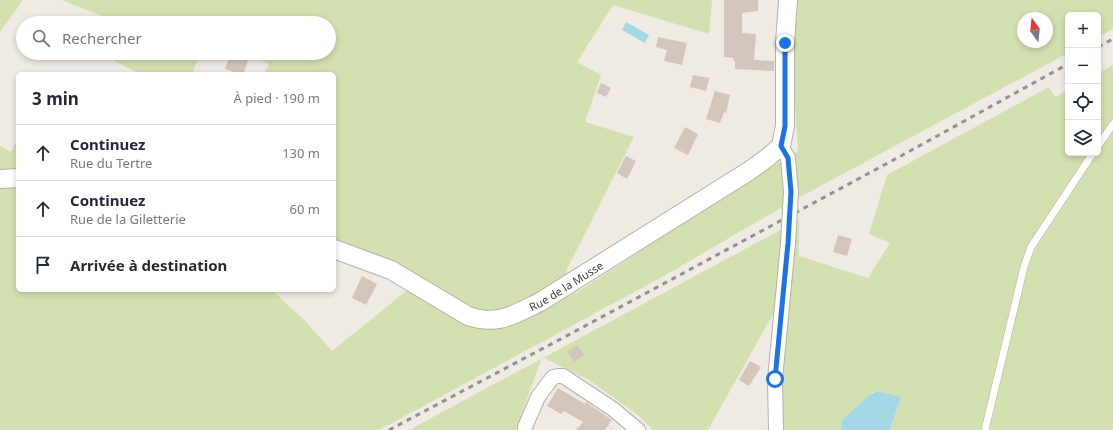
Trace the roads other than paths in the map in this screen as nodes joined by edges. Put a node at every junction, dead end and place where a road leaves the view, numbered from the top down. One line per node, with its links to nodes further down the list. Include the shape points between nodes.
1 (788, 0): 4 (street, via 785,126)
2 (1112, 125): 3 (lane)
3 (1101, 142)
4 (781, 146): 8 (street, Rue de la Musse, via 749,171 540,302 504,318 480,320 468,316 391,270); 11 (street, bridge, via 788,158 791,192 775,379)
5 (1091, 156): 12 (lane, via 1031,246)
6 (16, 178): 7 (street)
7 (0, 179)
8 (336, 250)
9 (525, 428): 10 (street, via 538,397 553,377 563,376 613,409)
10 (638, 430)
11 (776, 430)
12 (985, 430)

